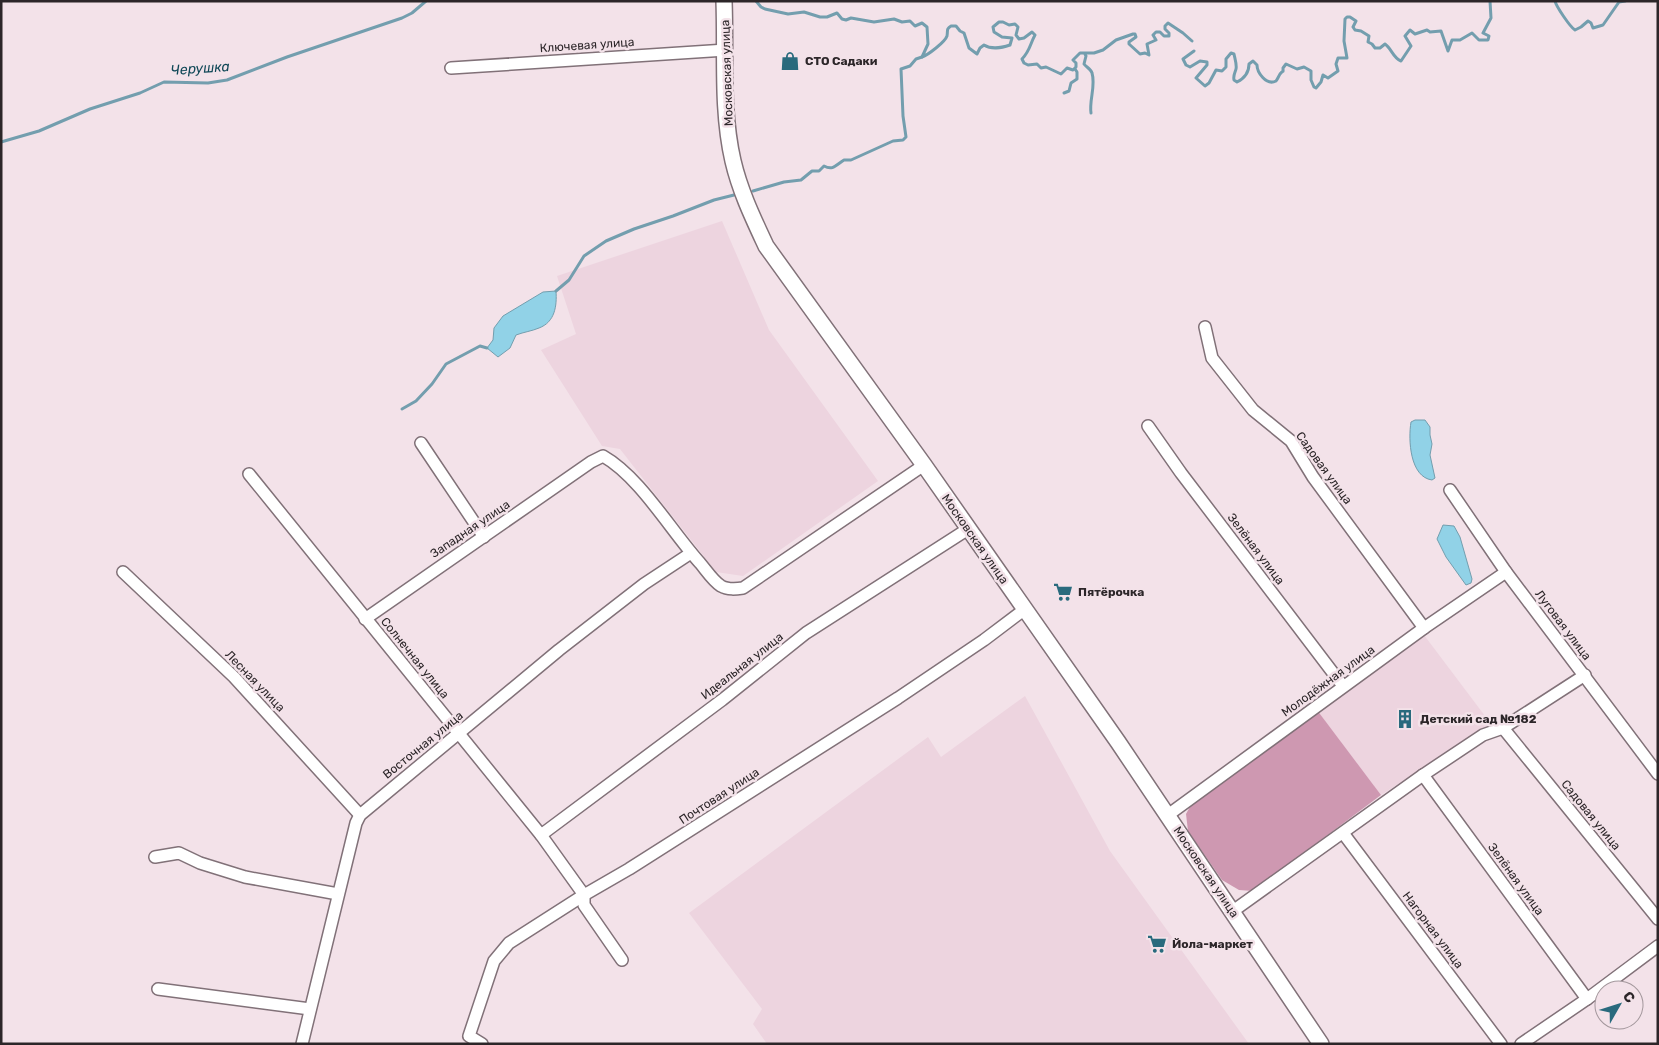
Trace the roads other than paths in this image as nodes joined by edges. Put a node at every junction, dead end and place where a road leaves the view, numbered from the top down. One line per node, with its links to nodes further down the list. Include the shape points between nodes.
1 (724, 1): 2 (main road, Московская улица)
2 (726, 50): 3 (street, Ключевая улица); 7 (main road, Московская улица, via 726,105 733,160 747,207 766,246)
3 (451, 68)
4 (1204, 327): 17 (street, Садовая улица, via 1212,358 1253,410 1291,441)
5 (1148, 426): 19 (street, Зелёная улица)
6 (421, 443): 11 (street)
7 (924, 465): 10 (main road, Московская улица); 12 (street, via 743,588 720,586)
8 (249, 474): 16 (street, Солнечная улица)
9 (1450, 490): 14 (street, Луговая улица)
10 (968, 529): 15 (main road, Московская улица); 27 (street, Идеальная улица, via 806,633)
11 (484, 537): 12 (street, Западная улица, via 603,456 648,497); 16 (street, Западная улица)
12 (691, 553): 21 (street, Восточная улица, via 644,584)
13 (124, 572): 24 (street, Лесная улица, via 234,677)
14 (1506, 572): 17 (street, Молодёжная улица); 18 (street, Луговая улица)
15 (1025, 609): 25 (main road, Московская улица); 30 (street, Почтовая улица, via 898,698)
16 (365, 619): 21 (street, Солнечная улица)
17 (1424, 628): 19 (street, Молодёжная улица)
18 (1585, 675): 20 (street); 22 (street, Луговая улица)
19 (1343, 686): 25 (street, Молодёжная улица)
20 (1503, 728): 23 (street, via 1483,735); 32 (street, Садовая улица)
21 (459, 733): 24 (street, Восточная улица); 27 (street, Солнечная улица)
22 (1658, 774)
23 (1424, 775): 26 (street); 36 (street, Зелёная улица)
24 (360, 815): 29 (street)
25 (1168, 815): 31 (main road, Московская улица)
26 (1343, 832): 31 (street); 41 (street, Нагорная улица)
27 (541, 835): 30 (street, Солнечная улица)
28 (155, 857): 29 (street, via 179,853 245,877)
29 (338, 894): 37 (street)
30 (584, 895): 34 (street, Солнечная улица, via 584,905); 39 (street, Почтовая улица, via 509,943 494,961 469,1036)
31 (1233, 911): 40 (main road, Московская улица)
32 (1658, 919)
33 (1658, 946): 36 (street)
34 (622, 960)
35 (158, 989): 37 (street)
36 (1587, 999): 42 (street)
37 (310, 1009): 38 (street)
38 (302, 1044)
39 (482, 1044)
40 (1321, 1044)
41 (1501, 1044)
42 (1522, 1044)

